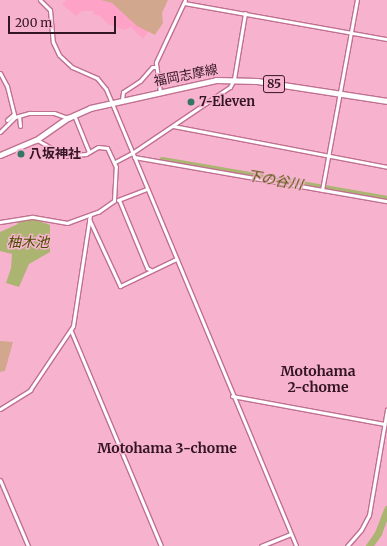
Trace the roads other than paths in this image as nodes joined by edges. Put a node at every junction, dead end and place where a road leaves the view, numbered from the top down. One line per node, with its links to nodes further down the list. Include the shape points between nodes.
1 (40, 0): 14 (street, via 50,10 53,42 59,55 72,67 101,81)
2 (357, 0): 5 (street)
3 (184, 1): 4 (street); 7 (street, via 168,40 160,50)
4 (245, 14): 5 (street); 9 (street)
5 (350, 32): 6 (street); 11 (street)
6 (387, 39)
7 (155, 67): 10 (street); 12 (street, via 123,92)
8 (0, 73): 16 (street, via 7,86)
9 (234, 79): 10 (main road, 福岡志摩線 / 85); 11 (main road, 福岡志摩線 / 85); 20 (street, via 230,87)
10 (160, 92): 12 (main road, 福岡志摩線 / 85)
11 (339, 95): 13 (main road, 福岡志摩線 / 85); 26 (street)
12 (122, 100): 14 (main road, 福岡志摩線 / 85)
13 (387, 102)
14 (109, 103): 15 (main road, 福岡志摩線 / 85); 25 (street)
15 (74, 115): 17 (main road, 福岡志摩線 / 85); 23 (street)
16 (16, 116): 17 (street, via 45,112); 18 (street); 19 (street); 21 (street)
17 (68, 118): 22 (main road, 福岡志摩線 / 85)
18 (7, 120)
19 (20, 126)
20 (173, 126): 25 (street); 26 (street)
21 (0, 132)
22 (36, 140): 23 (street, via 61,155); 24 (main road, 福岡志摩線 / 85)
23 (89, 152): 27 (street, via 98,147 108,148)
24 (0, 155)
25 (133, 155): 27 (street); 29 (street); 30 (street)
26 (327, 156): 28 (street); 30 (street)
27 (115, 162): 32 (street)
28 (387, 167)
29 (147, 189): 31 (street); 37 (street)
30 (322, 190): 33 (street)
31 (119, 200): 32 (street); 38 (street, via 147,268)
32 (114, 201): 34 (street)
33 (387, 201)
34 (90, 215): 35 (street); 36 (street, via 67,223 33,217)
35 (89, 219): 38 (street, via 120,286 148,274); 39 (street)
36 (0, 222)
37 (176, 259): 38 (street); 40 (street)
38 (151, 270)
39 (70, 331): 41 (street, via 30,390); 47 (street)
40 (232, 396): 43 (street); 45 (street)
41 (0, 409)
42 (387, 410): 43 (street)
43 (384, 424): 50 (street, via 384,437 369,515 361,530)
44 (0, 480): 46 (street)
45 (291, 534): 48 (street); 49 (street)
46 (28, 546)
47 (161, 546)
48 (261, 546)
49 (296, 546)
50 (347, 546)

